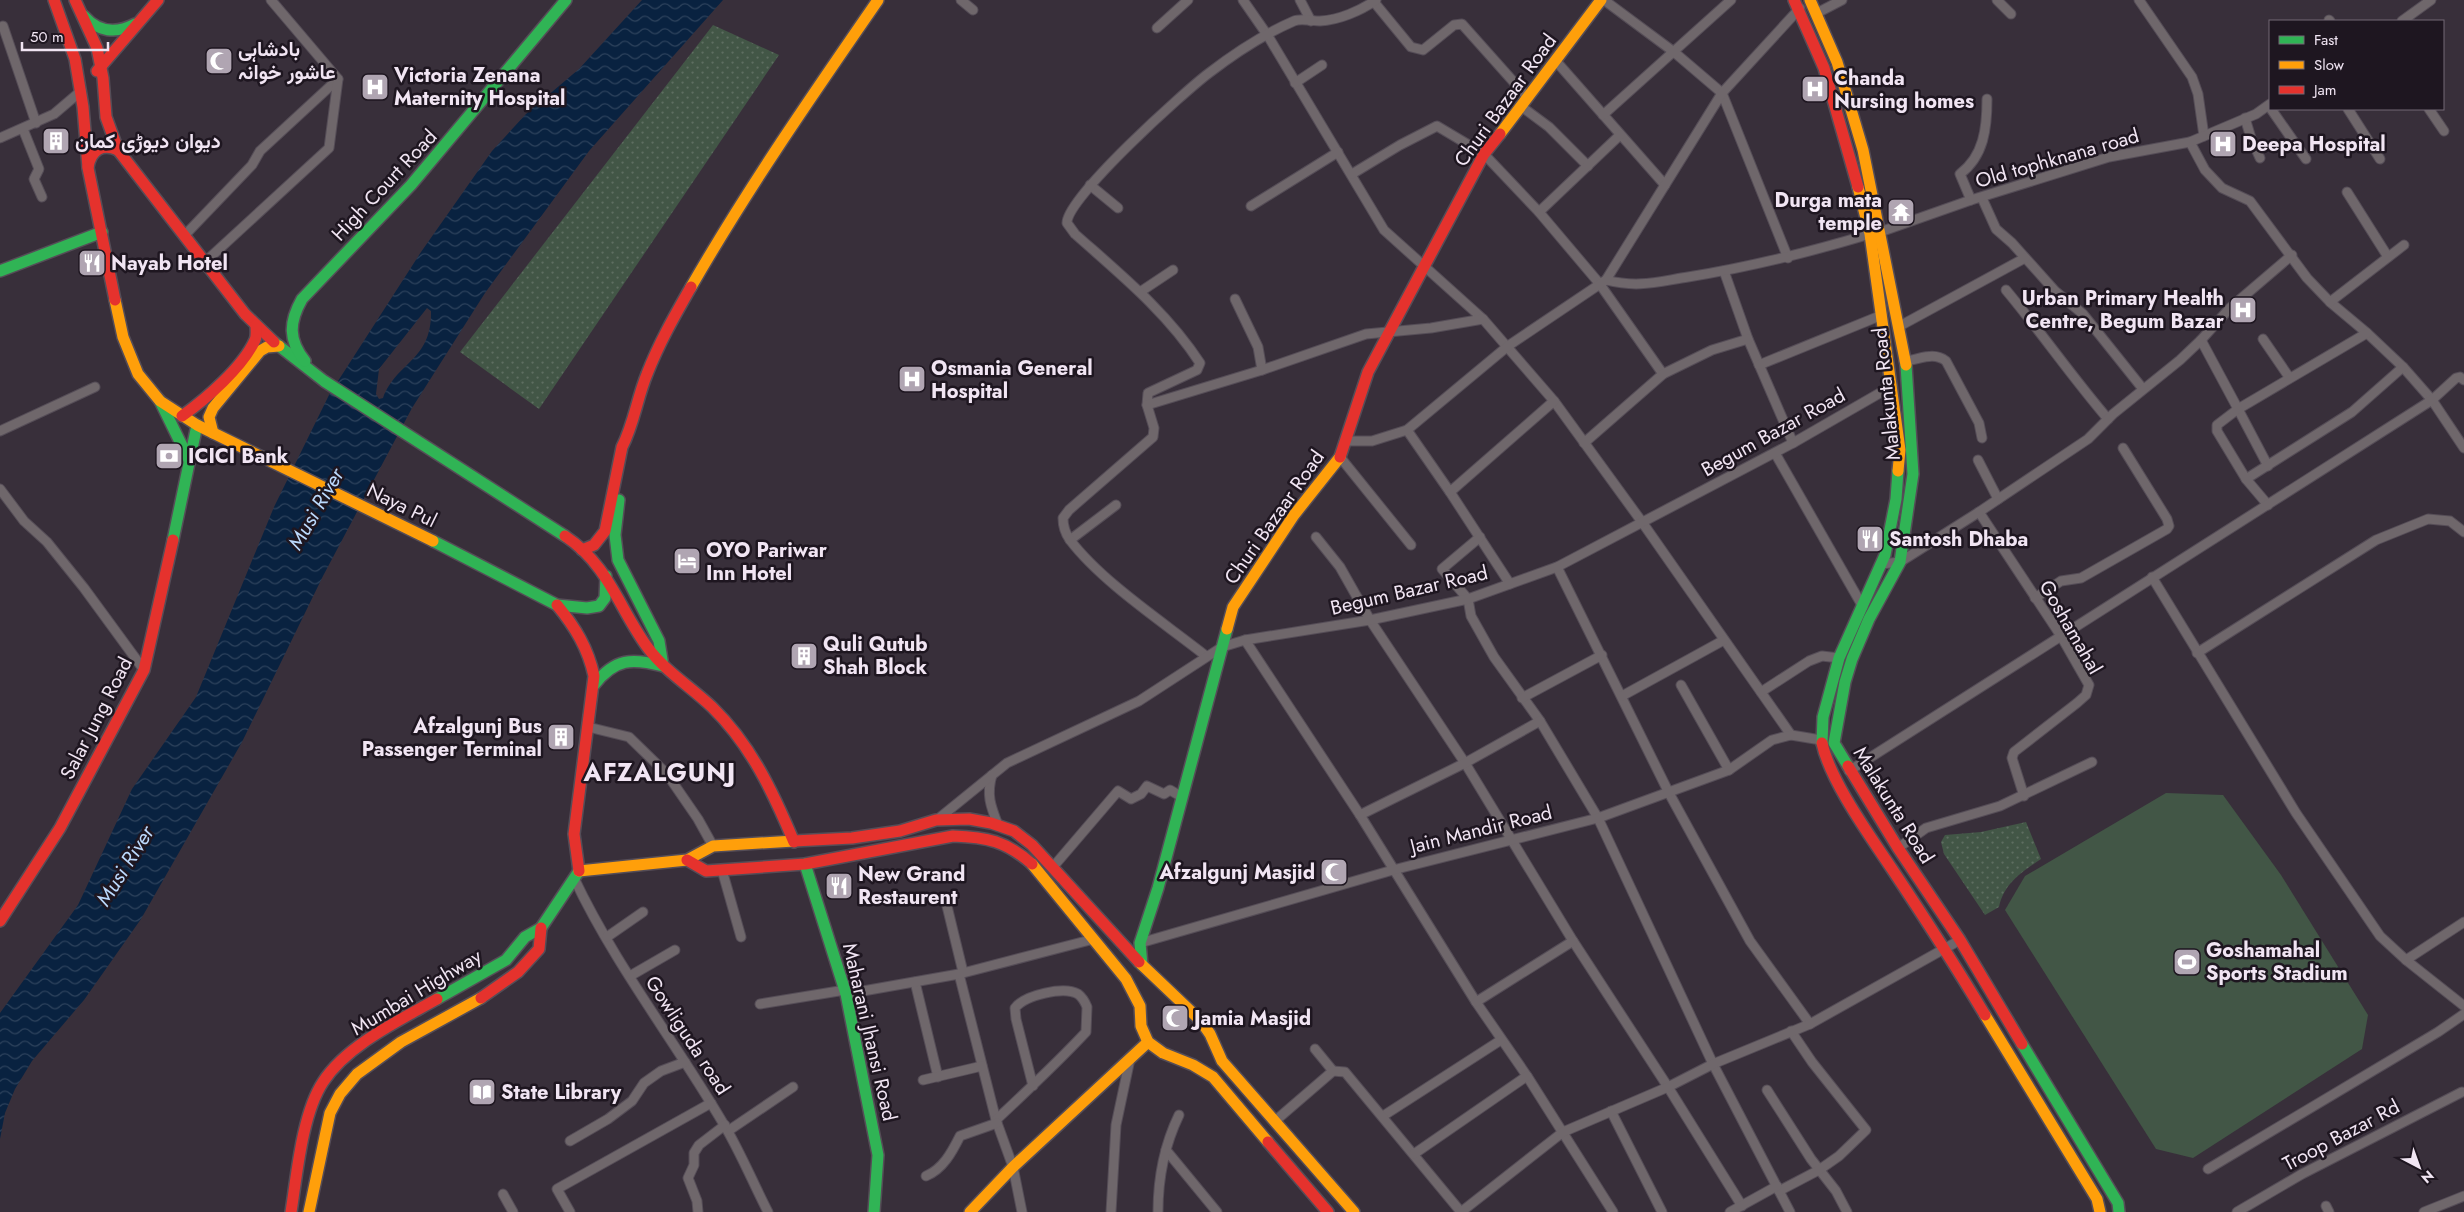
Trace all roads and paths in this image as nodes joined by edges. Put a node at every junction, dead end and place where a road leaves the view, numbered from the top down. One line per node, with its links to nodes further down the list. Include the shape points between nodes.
1 (54, 0): 35 (main road, via 66,29)
2 (158, 0): 25 (main road)
3 (271, 0): 33 (street)
4 (566, 0): 106 (main road, High Court Road, via 411,186 302,299 292,318 290,335 297,352)
5 (878, 0): 122 (main road, via 718,238 667,329 646,375)
6 (961, 0): 20 (street)
7 (1188, 0): 27 (street)
8 (1244, 0): 28 (street)
9 (1300, 0): 23 (street)
10 (1602, 0): 29 (street); 30 (main road, Churi Bazaar Road)
11 (1731, 0): 29 (street)
12 (1809, 0): 19 (street); 21 (main road, Malakunta Road)
13 (1842, 0): 21 (street)
14 (1997, 0): 22 (street)
15 (2139, 0): 49 (street, via 2192,77)
16 (2431, 0): 24 (street)
17 (1375, 1): 23 (street, via 1346,16); 38 (street, via 1411,47 1416,49 1423,50 1454,26 1462,24)
18 (77, 4): 25 (main road, via 94,26 106,30 118,31); 32 (main road)
19 (1796, 5): 36 (street); 71 (main road, via 1824,68)
20 (973, 10)
21 (1816, 13): 71 (main road, Malakunta Road, via 1838,62 1863,150)
22 (2011, 14)
23 (1311, 20): 28 (street, via 1296,20)
24 (2403, 20)
25 (139, 22): 32 (main road)
26 (2, 26): 45 (street)
27 (1157, 28)
28 (1268, 36): 34 (street); 61 (street, via 1208,74)
29 (1674, 52): 36 (street); 43 (street)
30 (1555, 60): 38 (main road, Churi Bazaar Road); 43 (street)
31 (1322, 65): 34 (street)
32 (102, 66): 35 (main road); 52 (main road, via 105,119)
33 (338, 79): 72 (street, via 260,151 252,165); 78 (street, via 330,148)
34 (1295, 83): 53 (street)
35 (81, 90): 45 (street, via 54,114); 59 (main road)
36 (1722, 93): 62 (street); 76 (street)
37 (1987, 99): 66 (street, via 1987,122 1981,149 1970,167 1960,174)
38 (1525, 102): 54 (main road, Churi Bazaar Road); 58 (street)
39 (2269, 106): 44 (street, Old tophknana road)
40 (2273, 110): 56 (street)
41 (2349, 110): 57 (street)
42 (2430, 110): 47 (street)
43 (1603, 115): 48 (street)
44 (2246, 118): 49 (street, Old tophknana road); 55 (street)
45 (36, 123): 46 (street)
46 (22, 128): 50 (street); 64 (street, via 39,169 34,179)
47 (2444, 131)
48 (1620, 135): 58 (street); 62 (street)
49 (2204, 136): 51 (street, Old tophknana road)
50 (0, 138)
51 (2190, 142): 65 (street, Old tophknana road, via 2109,157); 74 (street, via 2205,170 2222,188 2250,202)
52 (118, 150): 59 (main road, via 101,146 88,159); 72 (main road)
53 (1338, 152): 60 (street); 67 (street)
54 (1484, 154): 60 (street, via 1437,126); 69 (street); 79 (main road, Churi Bazaar Road)
55 (2260, 158)
56 (2306, 159)
57 (2380, 159)
58 (1588, 166): 69 (street)
59 (88, 168): 70 (main road)
60 (1352, 174): 79 (street, via 1384,230)
61 (1090, 184): 68 (street); 85 (street, via 1070,211 1067,218 1070,228)
62 (1665, 185): 83 (street)
63 (2347, 192): 75 (street)
64 (42, 197)
65 (1982, 198): 66 (street, Old tophknana road); 77 (street, via 1996,229)
66 (1971, 200): 71 (street, Old tophknana road)
67 (1251, 206)
68 (1118, 208)
69 (1539, 212): 83 (street)
70 (102, 232): 81 (main road); 112 (main road, via 123,337 138,374)
71 (1875, 233): 76 (street, Old tophknana road); 88 (main road); 91 (main road, Malakunta Road)
72 (184, 236): 78 (main road)
73 (2404, 245): 75 (street)
74 (2292, 256): 87 (street); 96 (street, via 2230,308)
75 (2388, 257): 87 (street)
76 (1788, 258): 82 (street, Old tophknana road)
77 (2025, 258): 91 (street); 110 (street, via 2054,291 2083,314)
78 (205, 262): 90 (main road)
79 (1424, 264): 89 (street); 92 (main road, Churi Bazaar Road)
80 (1173, 270): 85 (street)
81 (0, 271)
82 (1724, 272): 83 (street, Old tophknana road, via 1634,285); 94 (street)
83 (1602, 282): 98 (street); 103 (street)
84 (2006, 290): 117 (street)
85 (1140, 292): 114 (street, via 1182,335 1200,363 1197,370 1148,393)
86 (1235, 299): 102 (street, via 1258,347)
87 (2330, 302): 93 (street)
88 (1882, 315): 100 (street); 108 (main road)
89 (1483, 318): 92 (street, via 1431,328); 98 (street)
90 (256, 325): 97 (main road); 116 (main road, via 256,339 249,351 195,409)
91 (1898, 327): 99 (main road, Malakunta Road)
92 (1391, 331): 102 (street, via 1366,334); 124 (main road, Churi Bazaar Road, via 1368,372)
93 (2367, 333): 101 (street); 104 (street)
94 (1748, 339): 100 (street); 103 (street, via 1712,350)
95 (2263, 339): 104 (street)
96 (2201, 340): 110 (street); 115 (street)
97 (279, 346): 106 (main road); 121 (main road, via 260,351 213,408 209,418)
98 (1508, 346): 113 (street); 119 (street)
99 (1904, 361): 107 (main road, Malakunta Road); 123 (street, via 1931,355 1946,361 1979,423)
100 (1759, 366): 125 (street)
101 (2402, 367): 111 (street); 133 (street, via 2352,412)
102 (1262, 370): 114 (street)
103 (1663, 374): 126 (street)
104 (2289, 377): 115 (street)
105 (2464, 380): 111 (street, via 2456,378)
106 (324, 381): 147 (main road)
107 (1908, 382): 108 (main road); 148 (main road, Malakunta Road, via 1914,474)
108 (1892, 386): 125 (street, Begum Bazar Road); 149 (main road, via 1900,450 1896,499)
109 (95, 387): 120 (street)
110 (2142, 389): 117 (street)
111 (2432, 400): 128 (street); 139 (street)
112 (160, 401): 116 (main road, Naya Pul); 131 (main road)
113 (1554, 401): 126 (street); 136 (street)
114 (1147, 405): 145 (street, via 1154,428 1153,438 1062,518)
115 (2238, 409): 133 (street); 134 (street, via 2217,426 2217,431)
116 (182, 416): 118 (main road, Naya Pul)
117 (2108, 419): 137 (street, via 2088,439)
118 (197, 425): 121 (main road, Naya Pul); 131 (main road, Salar Jung Road)
119 (1407, 430): 124 (street, via 1372,441); 136 (street)
120 (0, 431)
121 (214, 433): 156 (main road, Naya Pul)
122 (628, 436): 147 (main road, via 622,447 605,531 594,545); 167 (main road, via 616,548 623,573 659,641)
123 (1982, 438)
124 (1345, 441): 130 (main road, Churi Bazaar Road)
125 (1793, 443): 129 (street, Begum Bazar Road)
126 (1584, 444): 141 (street)
127 (2123, 448): 154 (street, via 2169,523 2168,529 2081,578 2061,581)
128 (2464, 448)
129 (1775, 453): 141 (street, Begum Bazar Road); 157 (street)
130 (1340, 457): 146 (street); 162 (main road, Churi Bazaar Road, via 1294,515 1233,607)
131 (189, 460): 168 (main road, Salar Jung Road)
132 (1978, 460): 137 (street)
133 (2268, 466): 134 (street)
134 (2246, 479): 139 (street)
135 (0, 490): 168 (street, via 24,522 47,542 84,588)
136 (1450, 492): 143 (street)
137 (1998, 499): 140 (street)
138 (1116, 505): 145 (street)
139 (2268, 505): 152 (street)
140 (1980, 512): 148 (street); 154 (street, Goshamahal)
141 (1642, 522): 150 (street, Begum Bazar Road); 161 (street)
142 (2464, 532): 163 (street, via 2450,521 2428,519 2376,540)
143 (1480, 537): 153 (street); 155 (street, via 1442,569)
144 (1316, 538): 158 (street, via 1340,567)
145 (1070, 540): 165 (street, via 1122,589)
146 (1411, 545)
147 (578, 547): 151 (main road)
148 (1900, 562): 149 (street); 170 (main road, Malakunta Road, via 1870,619)
149 (1881, 564): 157 (main road)
150 (1557, 567): 153 (street, Begum Bazar Road); 164 (street)
151 (606, 576): 156 (main road, via 605,598 599,606); 167 (main road, via 648,647)
152 (2152, 577): 159 (street); 163 (street)
153 (1510, 584): 155 (street, Begum Bazar Road)
154 (2035, 598): 159 (street, Goshamahal)
155 (1468, 599): 158 (street, Begum Bazar Road); 175 (street, via 1471,616)
156 (557, 605): 171 (main road, via 579,632 589,653)
157 (1863, 607): 166 (main road)
158 (1370, 620): 160 (street, Begum Bazar Road); 181 (street)
159 (2061, 636): 183 (street); 186 (street, Goshamahal, via 2088,685 2086,695 2014,752 2012,758)
160 (1245, 640): 162 (street, Begum Bazar Road); 188 (street)
161 (1724, 640): 173 (street); 174 (street)
162 (1222, 647): 165 (street, Begum Bazar Road); 187 (main road, Churi Bazaar Road)
163 (2197, 653): 215 (street, via 2296,813 2380,936)
164 (1602, 655): 174 (street); 175 (street)
165 (1206, 656): 184 (street, Begum Bazar Road, via 1139,701 1007,763)
166 (1839, 658): 169 (main road); 173 (street, via 1822,656 1809,661)
167 (663, 666): 171 (main road, via 633,659 623,661 602,674); 193 (main road, via 736,733 774,792)
168 (144, 670): 204 (main road, Salar Jung Road, via 60,828)
169 (1833, 679): 170 (main road); 179 (main road, via 1823,717)
170 (1845, 682): 183 (main road, Malakunta Road, via 1834,743)
171 (594, 685): 177 (main road)
172 (1681, 685): 182 (street)
173 (1761, 692): 178 (street)
174 (1622, 696): 185 (street)
175 (1522, 698): 176 (street)
176 (1540, 721): 181 (street); 189 (street)
177 (588, 728): 194 (street, via 629,737 667,774); 201 (main road, via 574,834)
178 (1790, 735): 179 (street, Jain Mandir Road); 182 (street, Jain Mandir Road, via 1772,740)
179 (1822, 740): 213 (main road, via 1825,759 1865,828)
180 (2092, 762): 186 (street)
181 (1465, 763): 188 (street); 192 (street)
182 (1729, 770): 185 (street, Jain Mandir Road)
183 (1849, 771): 195 (main road, Malakunta Road)
184 (992, 775): 190 (street, Begum Bazar Road); 191 (street, via 989,804)
185 (1669, 793): 189 (street, Jain Mandir Road); 226 (street, via 1750,940)
186 (2024, 796): 195 (street, via 1926,828)
187 (1182, 797): 198 (street, via 1170,790 1164,794 1147,786 1131,800 1118,791); 212 (main road, Churi Bazaar Road)
188 (1360, 815): 200 (street)
189 (1598, 818): 192 (street, Jain Mandir Road); 235 (street)
190 (936, 820): 191 (main road, via 969,819); 193 (main road, via 900,831)
191 (998, 825): 198 (main road, via 1026,840)
192 (1512, 839): 200 (street, Jain Mandir Road); 211 (street)
193 (794, 842): 194 (main road)
194 (713, 846): 196 (main road)
195 (1898, 848): 210 (main road, Malakunta Road)
196 (687, 860): 199 (main road, via 706,871); 201 (main road)
197 (805, 864): 199 (main road); 209 (main road, via 953,836 999,842 1033,865); 220 (main road, Maharani Jhansi Road)
198 (1053, 868): 216 (main road)
199 (722, 870): 208 (street)
200 (1393, 870): 212 (street, Jain Mandir Road); 221 (street)
201 (577, 875): 206 (main road, Mumbai Highway); 207 (street, Gowliguda road, via 586,903)
202 (946, 902): 217 (street)
203 (643, 912): 207 (street)
204 (0, 921)
205 (2464, 922): 215 (street)
206 (541, 928): 225 (main road, Mumbai Highway, via 525,937 506,960); 228 (main road, Mumbai Highway, via 540,948 518,972 476,1002)
207 (607, 937): 218 (street, Gowliguda road)
208 (741, 937)
209 (1094, 939): 217 (street); 230 (main road, via 1126,979 1140,1006 1141,1026)
210 (1960, 940): 213 (street); 287 (main road, Malakunta Road, via 2118,1203)
211 (1573, 941): 221 (street); 244 (street)
212 (1140, 942): 216 (main road, Churi Bazaar Road)
213 (1945, 948): 226 (street); 286 (main road, via 2097,1199)
214 (675, 950): 218 (street)
215 (2406, 960): 223 (street)
216 (1142, 965): 233 (main road, via 1209,1030)
217 (961, 973): 219 (street); 236 (street)
218 (630, 976): 234 (street, Gowliguda road)
219 (915, 982): 220 (street); 240 (street)
220 (846, 992): 222 (street); 272 (main road, Maharani Jhansi Road, via 878,1155)
221 (1476, 1002): 229 (street)
222 (760, 1004)
223 (2464, 1006)
224 (2464, 1014): 259 (street)
225 (405, 1017): 228 (main road); 266 (main road, Mumbai Highway, via 343,1059 323,1082 311,1106)
226 (1810, 1024): 227 (street)
227 (1791, 1031): 235 (street); 260 (street, via 1866,1130)
228 (416, 1034): 267 (main road, Mumbai Highway, via 357,1074 340,1094 330,1113)
229 (1501, 1040): 239 (street); 250 (street)
230 (1148, 1042): 232 (main road); 238 (main road, via 1163,1053)
231 (1315, 1049): 237 (street)
232 (1131, 1057): 258 (main road); 275 (street, via 1116,1125)
233 (1222, 1061): 238 (main road); 251 (main road)
234 (684, 1062): 247 (street, Gowliguda road); 255 (street, via 661,1071 644,1083 632,1101)
235 (1713, 1064): 244 (street); 262 (street)
236 (982, 1066): 240 (street); 252 (street)
237 (1333, 1071): 250 (street, via 1345,1072); 251 (street)
238 (1208, 1073): 278 (main road)
239 (1527, 1076): 254 (street); 257 (street)
240 (938, 1077): 241 (street)
241 (923, 1080)
242 (1033, 1086): 242 (street, via 1086,1032 1087,1007 1077,994 1067,991 1031,996 1020,1001 1015,1008); 252 (street)
243 (793, 1087): 253 (street)
244 (1668, 1087): 248 (street); 265 (street)
245 (1767, 1090): 260 (street)
246 (2462, 1092): 288 (street, Troop Bazar Rd, via 2302,1174)
247 (711, 1103): 253 (street, Gowliguda road); 269 (street, via 557,1189)
248 (1611, 1111): 254 (street); 282 (street)
249 (1179, 1115): 256 (street)
250 (1383, 1116): 257 (street)
251 (1275, 1120): 279 (main road)
252 (997, 1122): 258 (street); 261 (street, via 960,1136 956,1148)
253 (726, 1128): 270 (street, via 699,1145 694,1153 694,1165 688,1178 698,1201); 271 (street, Gowliguda road)
254 (1563, 1132): 280 (street); 281 (street)
255 (570, 1141)
256 (1166, 1150): 276 (street, via 1158,1186); 277 (street)
257 (1414, 1154): 280 (street)
258 (1013, 1167): 273 (main road); 274 (street)
259 (2208, 1169)
260 (1820, 1170): 262 (street); 285 (street)
261 (926, 1176)
262 (1778, 1188): 265 (street); 284 (street)
263 (503, 1194): 268 (street)
264 (2464, 1196): 289 (street)
265 (1742, 1206): 283 (street)
266 (292, 1212)
267 (309, 1212)
268 (513, 1212)
269 (570, 1212)
270 (698, 1212)
271 (768, 1212)
272 (874, 1212)
273 (970, 1212)
274 (1022, 1212)
275 (1112, 1212)
276 (1158, 1212)
277 (1217, 1212)
278 (1328, 1212)
279 (1354, 1212)
280 (1461, 1212)
281 (1613, 1212)
282 (1662, 1212)
283 (1730, 1212)
284 (1790, 1212)
285 (1847, 1212)
286 (2100, 1212)
287 (2119, 1212)
288 (2237, 1212)
289 (2424, 1212)

